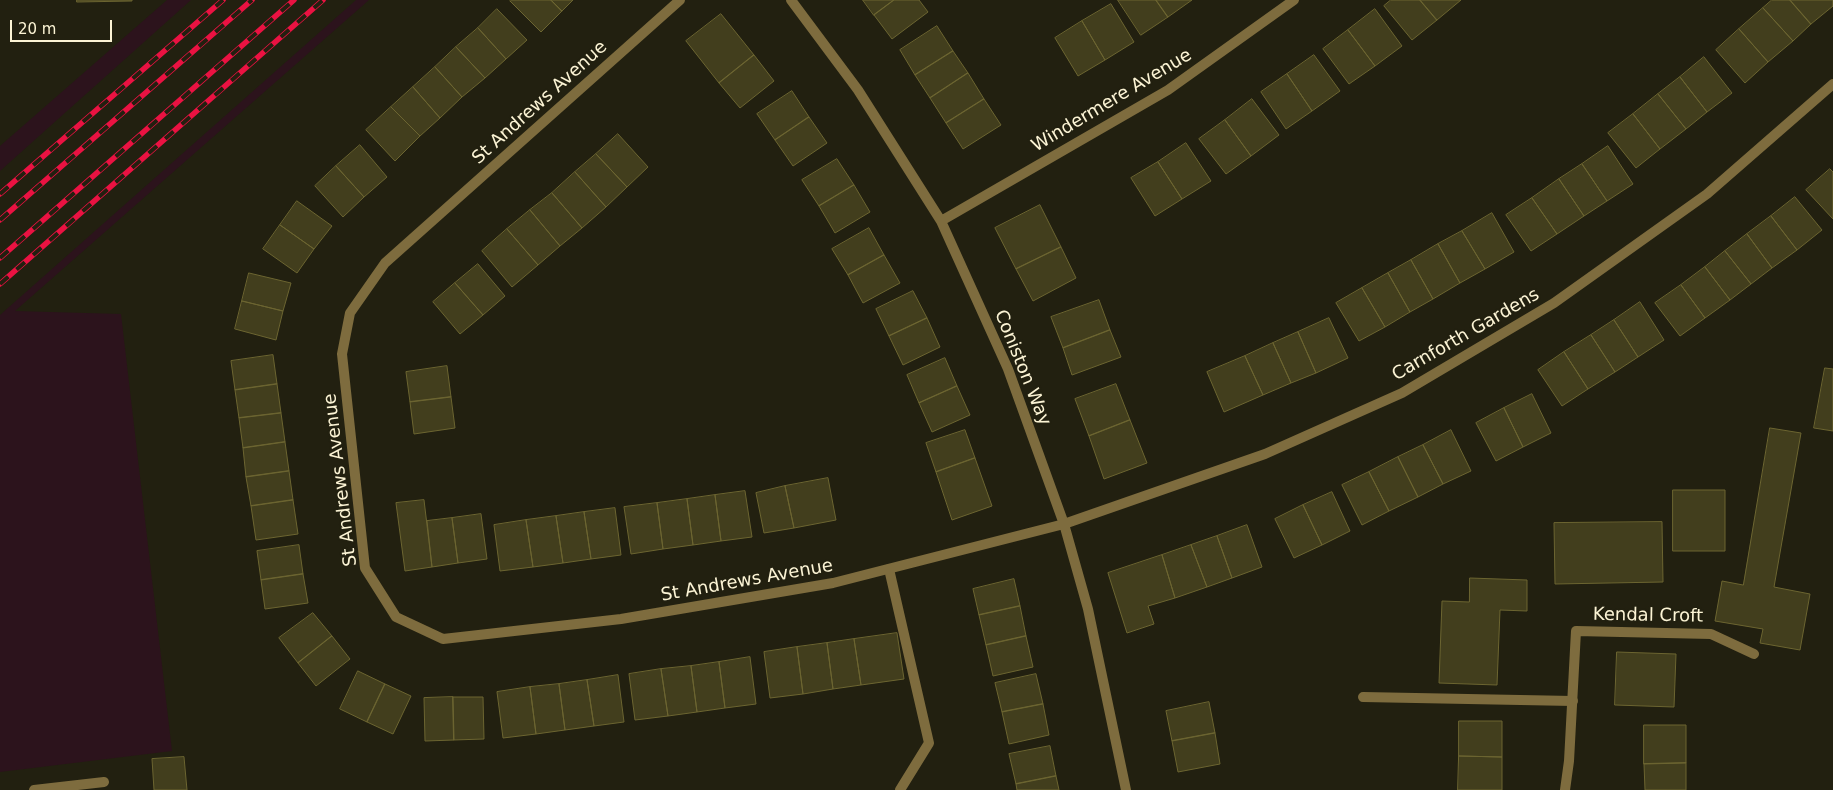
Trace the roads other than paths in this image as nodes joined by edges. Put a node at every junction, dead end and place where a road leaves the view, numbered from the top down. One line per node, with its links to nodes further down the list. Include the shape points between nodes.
1 (680, 0): 7 (street, St Andrews Avenue, via 385,263 350,313 342,354 365,568 396,617 443,639 621,619 833,583)
2 (791, 0): 5 (street, Coniston Way, via 858,90)
3 (1294, 0): 5 (street, Windermere Avenue, via 1168,90)
4 (1833, 84): 6 (street, Carnforth Gardens, via 1699,199 1554,303 1402,393 1265,454)
5 (941, 221): 6 (street, Coniston Way, via 1008,369)
6 (1064, 524): 7 (street, St Andrews Avenue); 14 (street, Coniston Way, via 1088,608)
7 (889, 569): 13 (street, via 930,743)
8 (1754, 654): 10 (street, Kendal Croft, via 1711,634 1576,631)
9 (1363, 697): 10 (street)
10 (1573, 700): 15 (street, Kendal Croft)
11 (104, 782): 12 (street)
12 (34, 790)
13 (900, 790)
14 (1126, 790)
15 (1565, 790)

